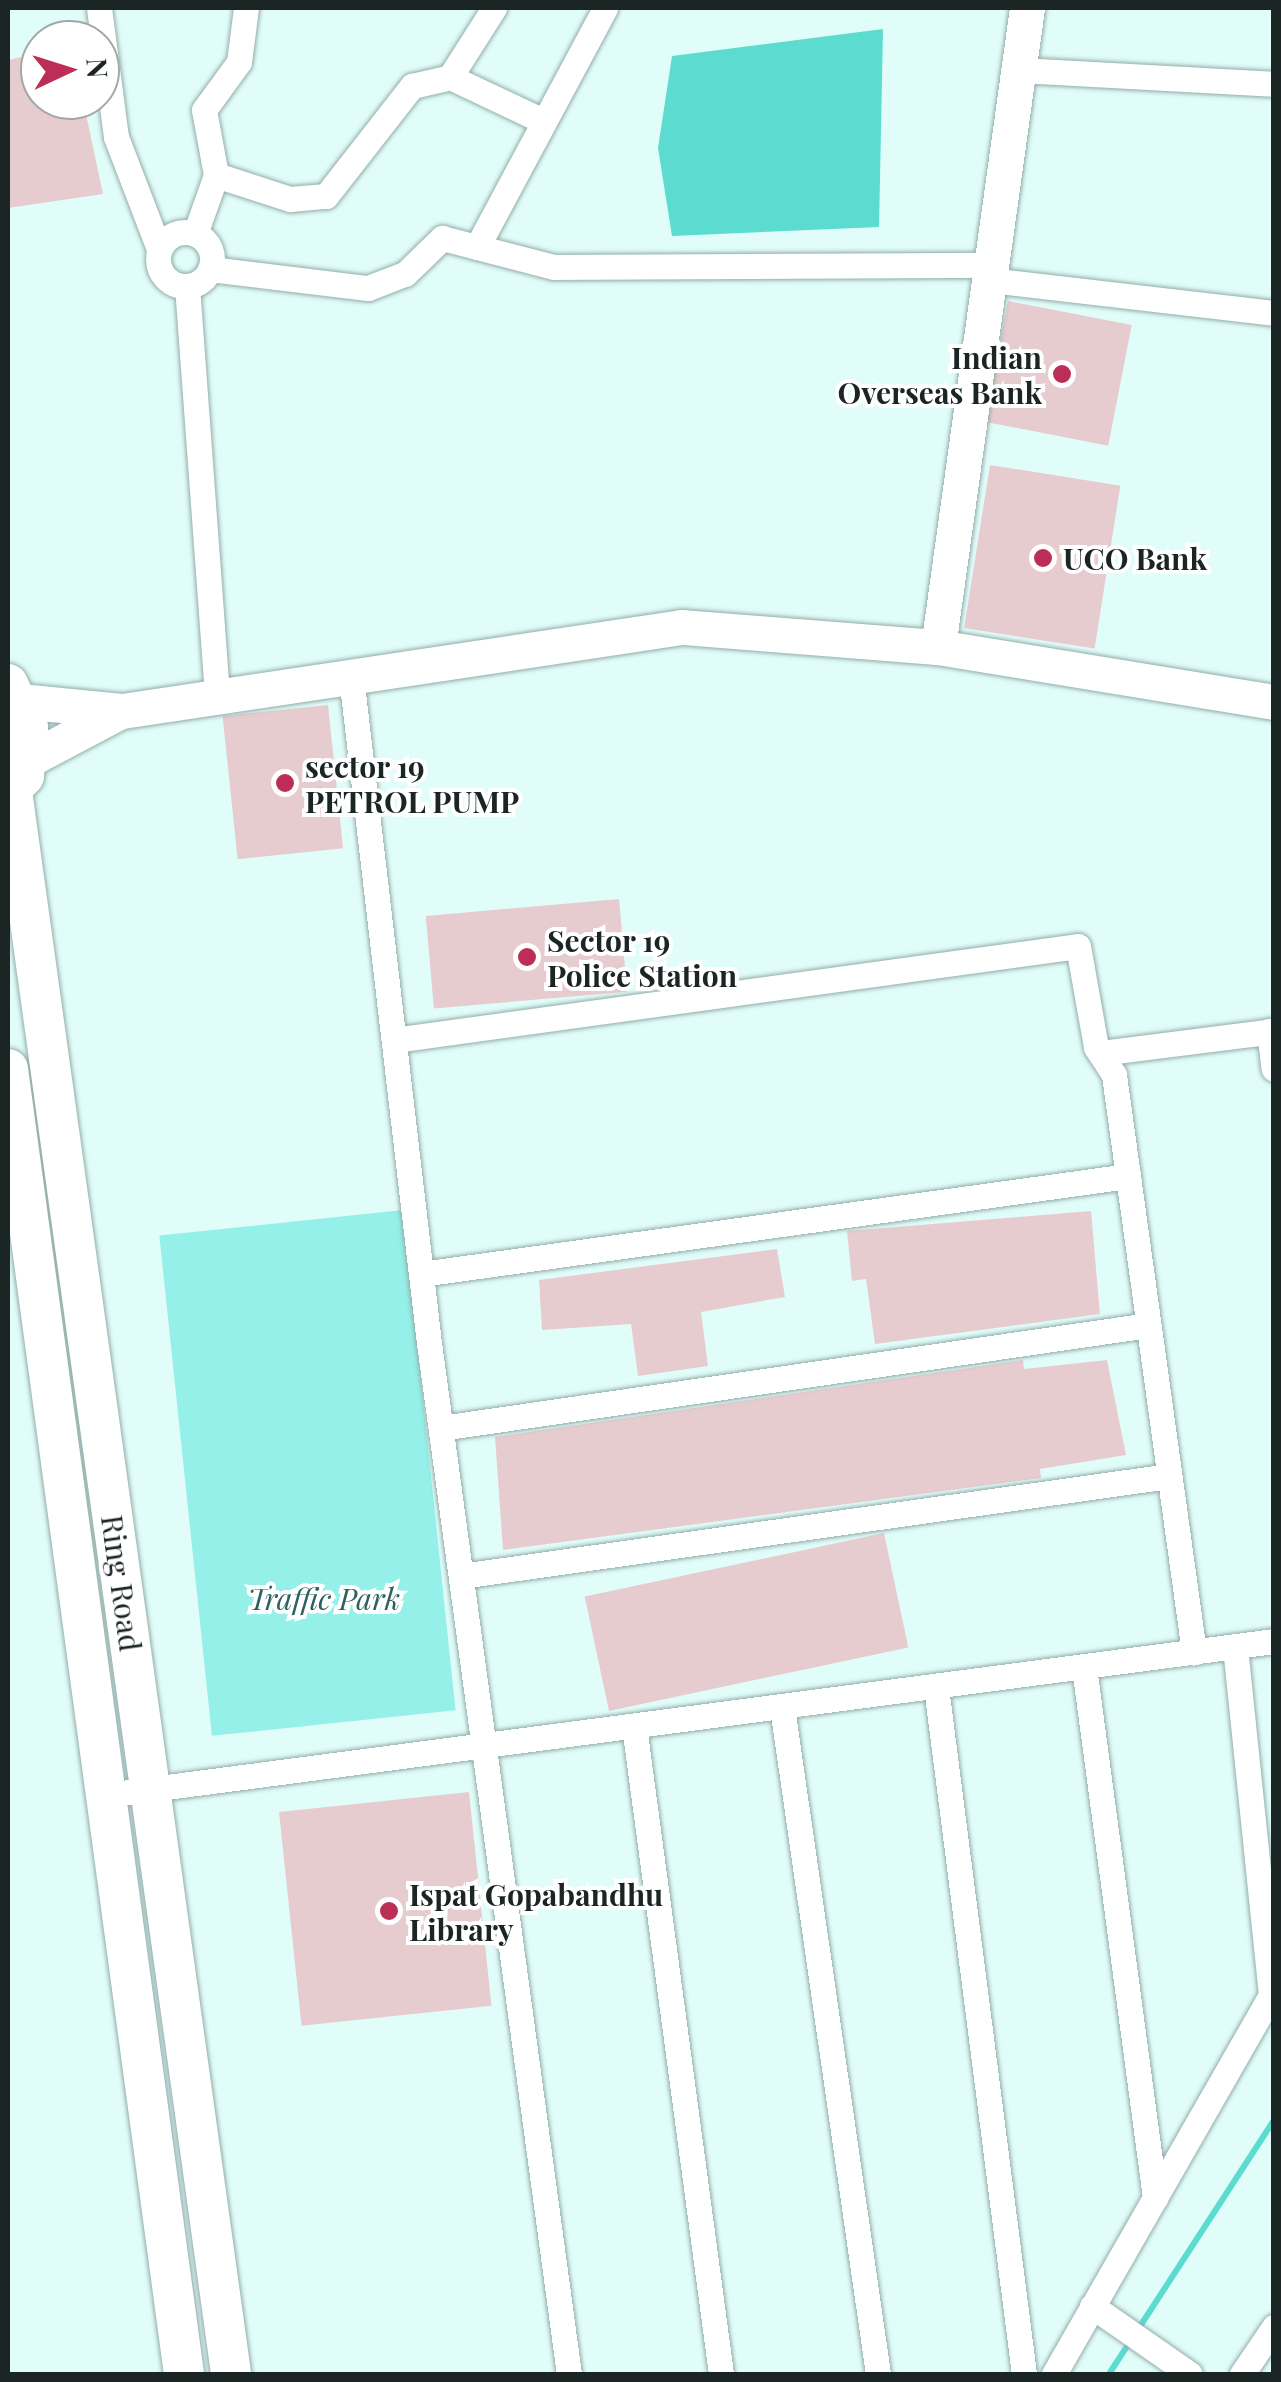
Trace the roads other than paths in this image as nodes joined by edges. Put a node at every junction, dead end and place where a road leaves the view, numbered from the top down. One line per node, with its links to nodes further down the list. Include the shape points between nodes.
1 (100, 8): 13 (street, via 116,137)
2 (246, 8): 10 (street, via 239,62 204,110)
3 (494, 8): 7 (street)
4 (604, 8): 9 (street)
5 (1026, 8): 6 (street)
6 (1018, 70): 8 (street); 15 (street)
7 (450, 77): 9 (street); 10 (street, via 412,86 326,196 290,199)
8 (1274, 84)
9 (539, 119): 12 (street)
10 (216, 175): 11 (street)
11 (195, 234): 13 (street, via 174,234); 14 (street, via 210,249)
12 (477, 247): 14 (street, via 442,238 405,274 368,288); 15 (street, via 554,267)
13 (159, 248): 16 (street, via 164,277)
14 (210, 270): 16 (street)
15 (991, 273): 17 (street); 18 (street)
16 (187, 286): 21 (street)
17 (1274, 314)
18 (938, 647): 19 (street, via 682,626); 22 (street)
19 (351, 676): 21 (street); 26 (street)
20 (11, 684): 23 (street); 24 (main road, Ring Road)
21 (217, 696): 23 (street)
22 (1274, 702)
23 (122, 711): 24 (street)
24 (15, 781): 44 (main road, Ring Road)
25 (1271, 1031): 27 (street); 29 (street)
26 (394, 1040): 27 (street, via 1078,946); 31 (street)
27 (1100, 1053): 30 (street, via 1114,1075)
28 (8, 1068): 45 (main road, Ring Road)
29 (1274, 1068)
30 (1128, 1176): 31 (street); 32 (street)
31 (421, 1274): 33 (street)
32 (1149, 1325): 33 (street); 34 (street)
33 (441, 1428): 35 (street)
34 (1170, 1476): 35 (street); 38 (street)
35 (461, 1576): 43 (street)
36 (1274, 1641): 37 (street)
37 (1235, 1646): 38 (street); 46 (street, via 1271,1994)
38 (1194, 1652): 39 (street)
39 (1084, 1667): 40 (street); 46 (street)
40 (936, 1687): 41 (street); 54 (street)
41 (782, 1707): 42 (street); 53 (street)
42 (634, 1726): 43 (street); 52 (street)
43 (484, 1746): 44 (street); 51 (street)
44 (151, 1789): 45 (street); 50 (main road, Ring Road)
45 (106, 1795): 49 (main road, Ring Road)
46 (1155, 2198): 47 (street)
47 (1092, 2306): 55 (street); 56 (street)
48 (1274, 2328): 57 (street)
49 (184, 2374)
50 (231, 2374)
51 (569, 2374)
52 (721, 2374)
53 (878, 2374)
54 (1024, 2374)
55 (1054, 2374)
56 (1190, 2374)
57 (1242, 2374)

